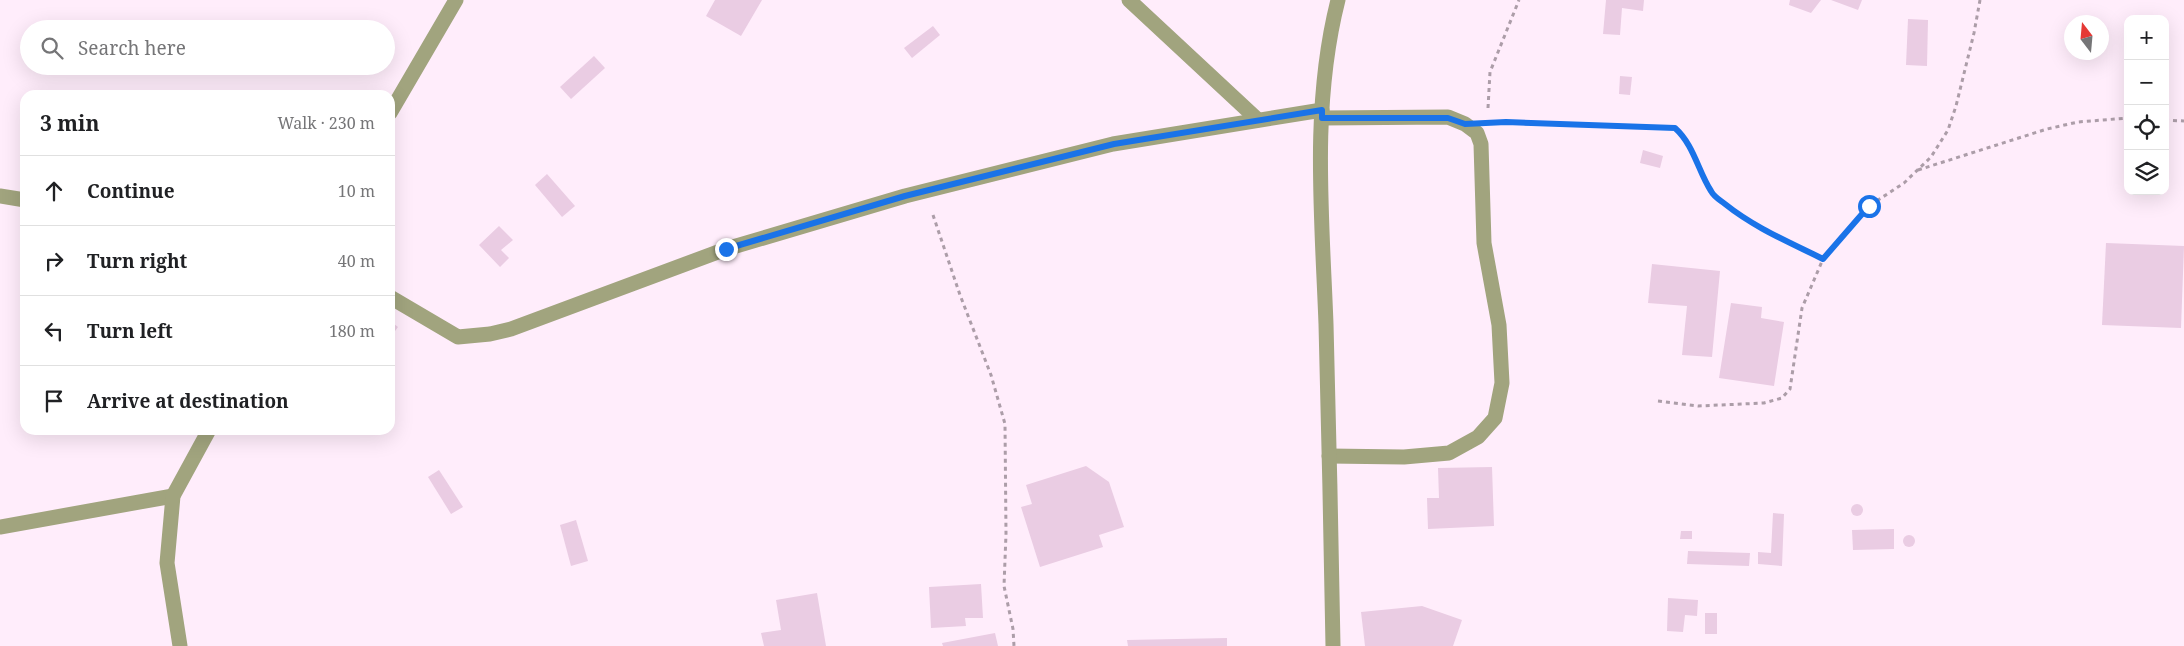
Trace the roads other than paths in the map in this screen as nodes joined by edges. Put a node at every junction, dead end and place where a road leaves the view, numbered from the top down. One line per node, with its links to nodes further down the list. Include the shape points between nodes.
1 (456, 0): 4 (street)
2 (1129, 0): 6 (street)
3 (1338, 0): 5 (street)
4 (395, 104)
5 (1322, 114): 6 (street); 11 (street, via 1319,137); 11 (street, via 1448,118 1477,133 1481,144 1484,243 1499,325 1502,383 1495,418 1478,437 1449,453 1404,457)
6 (1258, 120): 9 (street, via 1114,144 925,191 726,249 490,334 458,336)
7 (0, 196): 8 (street)
8 (20, 199)
9 (395, 300)
10 (206, 435): 12 (street)
11 (1329, 456): 15 (street)
12 (173, 496): 13 (street); 14 (street, via 168,563)
13 (0, 527)
14 (180, 646)
15 (1333, 646)

